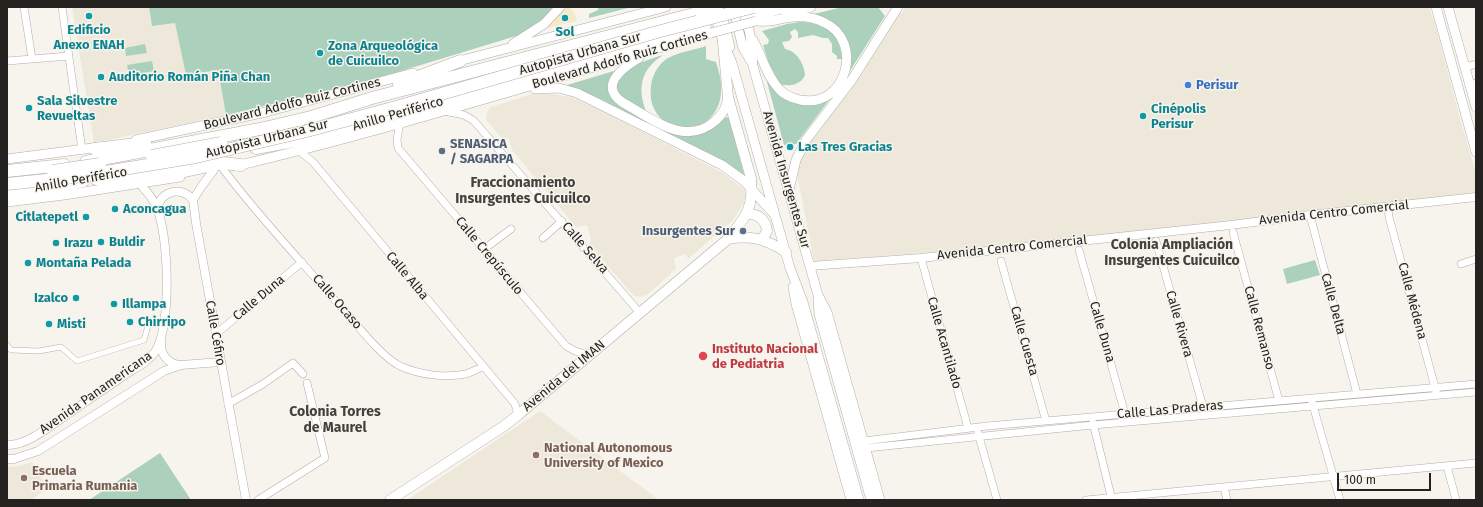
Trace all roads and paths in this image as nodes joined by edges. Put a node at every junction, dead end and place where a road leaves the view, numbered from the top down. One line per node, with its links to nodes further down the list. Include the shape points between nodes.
1 (24, 7): 22 (street)
2 (62, 7): 21 (street)
3 (560, 7): 19 (main road, via 544,24)
4 (666, 7): 19 (main road, Boulevard Adolfo Ruiz Cortines)
5 (713, 7): 18 (main road, Avenida Insurgentes Sur)
6 (717, 7): 34 (highway, Anillo Periférico, bridge, via 372,98)
7 (721, 7): 25 (main road, Avenida Insurgentes Sur)
8 (733, 7): 28 (main road, Avenida Insurgentes Sur, via 743,48); 46 (highway, Autopista Urbana Sur, bridge, via 253,137 131,160)
9 (742, 7): 17 (main road, Avenida Insurgentes Sur)
10 (783, 7): 15 (highway, Anillo Periférico)
11 (811, 7): 15 (main road)
12 (898, 7): 52 (main road, via 854,75 806,140 796,160)
13 (1436, 7): 40 (main road)
14 (1448, 7): 27 (main road)
15 (755, 16): 16 (highway, Anillo Periférico); 17 (main road, via 769,22 803,17 830,26 841,39 846,52 846,68 841,81 832,92 815,100 800,100 786,95 769,75); 48 (highway, Autopista Urbana Sur, bridge, via 657,32 396,107 196,157 75,177)
16 (708, 30): 20 (main road, Boulevard Adolfo Ruiz Cortines); 47 (highway, Anillo Periférico, via 305,139)
17 (750, 34): 28 (main road, Avenida Insurgentes Sur)
18 (723, 42): 25 (main road, Avenida Insurgentes Sur); 31 (main road, Avenida del IMAN)
19 (506, 49): 24 (main road, Boulevard Adolfo Ruiz Cortines)
20 (654, 49): 30 (main road, Boulevard Adolfo Ruiz Cortines); 31 (main road, via 630,63 616,76 613,88 617,98 622,102 670,129 688,132 702,129 716,120 726,106)
21 (69, 56): 22 (street); 38 (street)
22 (32, 59): 23 (street)
23 (7, 61)
24 (460, 61): 34 (highway); 37 (main road, Boulevard Adolfo Ruiz Cortines, via 266,112)
25 (732, 63): 62 (main road, Avenida Insurgentes Sur)
26 (1476, 64): 27 (street)
27 (1464, 65): 32 (main road)
28 (753, 66): 52 (main road, Avenida Insurgentes Sur)
29 (1476, 82): 32 (street)
30 (522, 89): 33 (main road, Boulevard Adolfo Ruiz Cortines); 51 (main road, via 559,88 577,93 722,165)
31 (728, 97): 51 (main road, Avenida del IMAN, via 751,178)
32 (1475, 103)
33 (441, 111): 35 (main road, Boulevard Adolfo Ruiz Cortines); 63 (street, Calle Selva, via 459,114 474,121)
34 (311, 117): 36 (highway, Anillo Periférico)
35 (400, 123): 39 (main road, Boulevard Adolfo Ruiz Cortines); 70 (street, Calle Crepúsculo, via 396,139 398,148)
36 (230, 134): 37 (highway); 44 (highway, Anillo Periférico, via 76,164)
37 (95, 148): 38 (main road, Boulevard Adolfo Ruiz Cortines)
38 (82, 150): 41 (main road, Boulevard Adolfo Ruiz Cortines)
39 (298, 150): 42 (main road, Boulevard Adolfo Ruiz Cortines); 89 (street, Calle Alba, via 313,162)
40 (1476, 152)
41 (7, 159)
42 (241, 165): 43 (main road, Boulevard Adolfo Ruiz Cortines); 47 (highway, via 223,163 180,172)
43 (223, 169): 45 (main road, Boulevard Adolfo Ruiz Cortines); 76 (street, Calle Ocaso)
44 (7, 171)
45 (213, 171): 49 (main road, Boulevard Adolfo Ruiz Cortines); 56 (street)
46 (7, 176)
47 (96, 178): 50 (highway, Anillo Periférico)
48 (7, 184)
49 (140, 184): 57 (main road, Boulevard Adolfo Ruiz Cortines); 58 (street, Avenida Panamericana)
50 (53, 186): 53 (highway, Anillo Periférico); 55 (highway)
51 (752, 190): 60 (main road, Avenida del IMAN, via 752,200); 62 (main road)
52 (789, 191): 78 (main road, Avenida Insurgentes Sur)
53 (7, 192)
54 (1476, 197): 59 (street, Avenida Centro Comercial)
55 (7, 198)
56 (193, 200): 58 (street, via 184,193 172,192 164,196); 83 (street, Calle Céfiro)
57 (7, 202)
58 (157, 206): 84 (street, Avenida Panamericana, via 165,244 167,282)
59 (1388, 207): 61 (street, Avenida Centro Comercial); 93 (street, Calle Médena)
60 (746, 215): 67 (main road, Avenida del IMAN); 68 (main road, via 755,215 763,220 767,231)
61 (1310, 215): 73 (street, Avenida Centro Comercial); 96 (street, Calle Delta)
62 (775, 216): 72 (main road, Avenida Insurgentes Sur)
63 (562, 221): 66 (street); 81 (street, Calle Selva)
64 (511, 229): 70 (street)
65 (1233, 232): 100 (street, Calle Remanso)
66 (544, 238)
67 (728, 239): 68 (main road, via 743,236); 81 (main road, Avenida del IMAN)
68 (762, 240): 72 (main road)
69 (1156, 241): 104 (street, Calle Rivera)
70 (484, 249): 86 (street, Calle Crepúsculo, via 566,346)
71 (1079, 250): 107 (street, Calle Duna)
72 (786, 252): 79 (main road, Avenida Insurgentes Sur)
73 (921, 258): 78 (street, Avenida Centro Comercial); 111 (street, Calle Acantilado)
74 (1476, 259): 77 (street)
75 (1001, 261): 109 (street, Calle Cuesta)
76 (302, 262): 83 (street, Calle Duna); 89 (street, Calle Ocaso, via 378,348 399,365 414,371 453,376)
77 (1461, 264)
78 (810, 266): 80 (main road, Avenida Insurgentes Sur)
79 (790, 268): 125 (main road, Avenida Insurgentes Sur, via 796,304); 126 (main road, Avenida Insurgentes Sur, via 803,302)
80 (818, 295): 114 (main road, Avenida Insurgentes Sur, via 827,312); 127 (main road, Avenida Insurgentes Sur, via 819,314)
81 (640, 313): 86 (main road, Avenida del IMAN)
82 (154, 320): 85 (street, via 149,322 144,340 77,361 61,347 39,351 11,350)
83 (216, 334): 87 (street, Calle Céfiro)
84 (161, 340): 88 (street, via 165,358); 94 (street, Avenida Panamericana, via 149,359)
85 (7, 345)
86 (589, 355): 105 (main road, Avenida del IMAN)
87 (220, 362): 88 (street, Avenida Panamericana); 102 (street, Calle Céfiro)
88 (181, 365): 101 (street, Avenida Panamericana, via 164,371)
89 (483, 366): 105 (street, Calle Alba)
90 (303, 374): 102 (street, via 293,363)
91 (307, 383): 123 (street, via 325,458)
92 (1476, 384): 93 (street, Calle Las Praderas)
93 (1435, 387): 96 (street, Calle Las Praderas); 97 (street, Calle Médena)
94 (102, 391): 99 (street, Avenida Panamericana); 101 (street, via 103,402)
95 (1476, 392): 97 (street, Calle Las Praderas)
96 (1357, 394): 98 (street, Calle Las Praderas)
97 (1438, 395): 103 (street, Calle Las Praderas)
98 (1311, 398): 100 (street, Calle Las Praderas); 103 (street)
99 (87, 401): 106 (street, via 96,403); 115 (street, Avenida Panamericana, via 30,439 12,446)
100 (1279, 401): 104 (street, Calle Las Praderas)
101 (110, 404): 106 (street, Avenida Panamericana)
102 (228, 404): 122 (street, Calle Céfiro)
103 (1314, 406): 110 (street, Calle Las Praderas); 119 (street)
104 (1203, 408): 107 (street, Calle Las Praderas)
105 (522, 411): 124 (main road, Avenida del IMAN, via 504,426)
106 (98, 412): 116 (street, Avenida Panamericana, via 38,451)
107 (1125, 414): 108 (street, Calle Las Praderas)
108 (1091, 417): 109 (street, Calle Las Praderas); 110 (street)
109 (1046, 421): 112 (street, Calle Las Praderas)
110 (1093, 425): 113 (street, Calle Las Praderas); 121 (street)
111 (968, 428): 112 (street, Calle Las Praderas); 114 (street, Calle Las Praderas)
112 (976, 428): 113 (street)
113 (979, 436): 114 (street, Calle Las Praderas); 129 (street)
114 (865, 444): 128 (main road, Avenida Insurgentes Sur)
115 (7, 445)
116 (7, 459)
117 (1476, 463): 118 (street)
118 (1447, 466): 119 (street); 133 (street)
119 (1334, 477): 120 (street); 132 (street)
120 (1224, 486): 121 (street); 131 (street)
121 (1112, 499): 130 (street)
122 (246, 500)
123 (258, 500)
124 (390, 500)
125 (851, 500)
126 (859, 500)
127 (871, 500)
128 (880, 500)
129 (997, 500)
130 (1086, 500)
131 (1227, 500)
132 (1340, 500)
133 (1456, 500)

